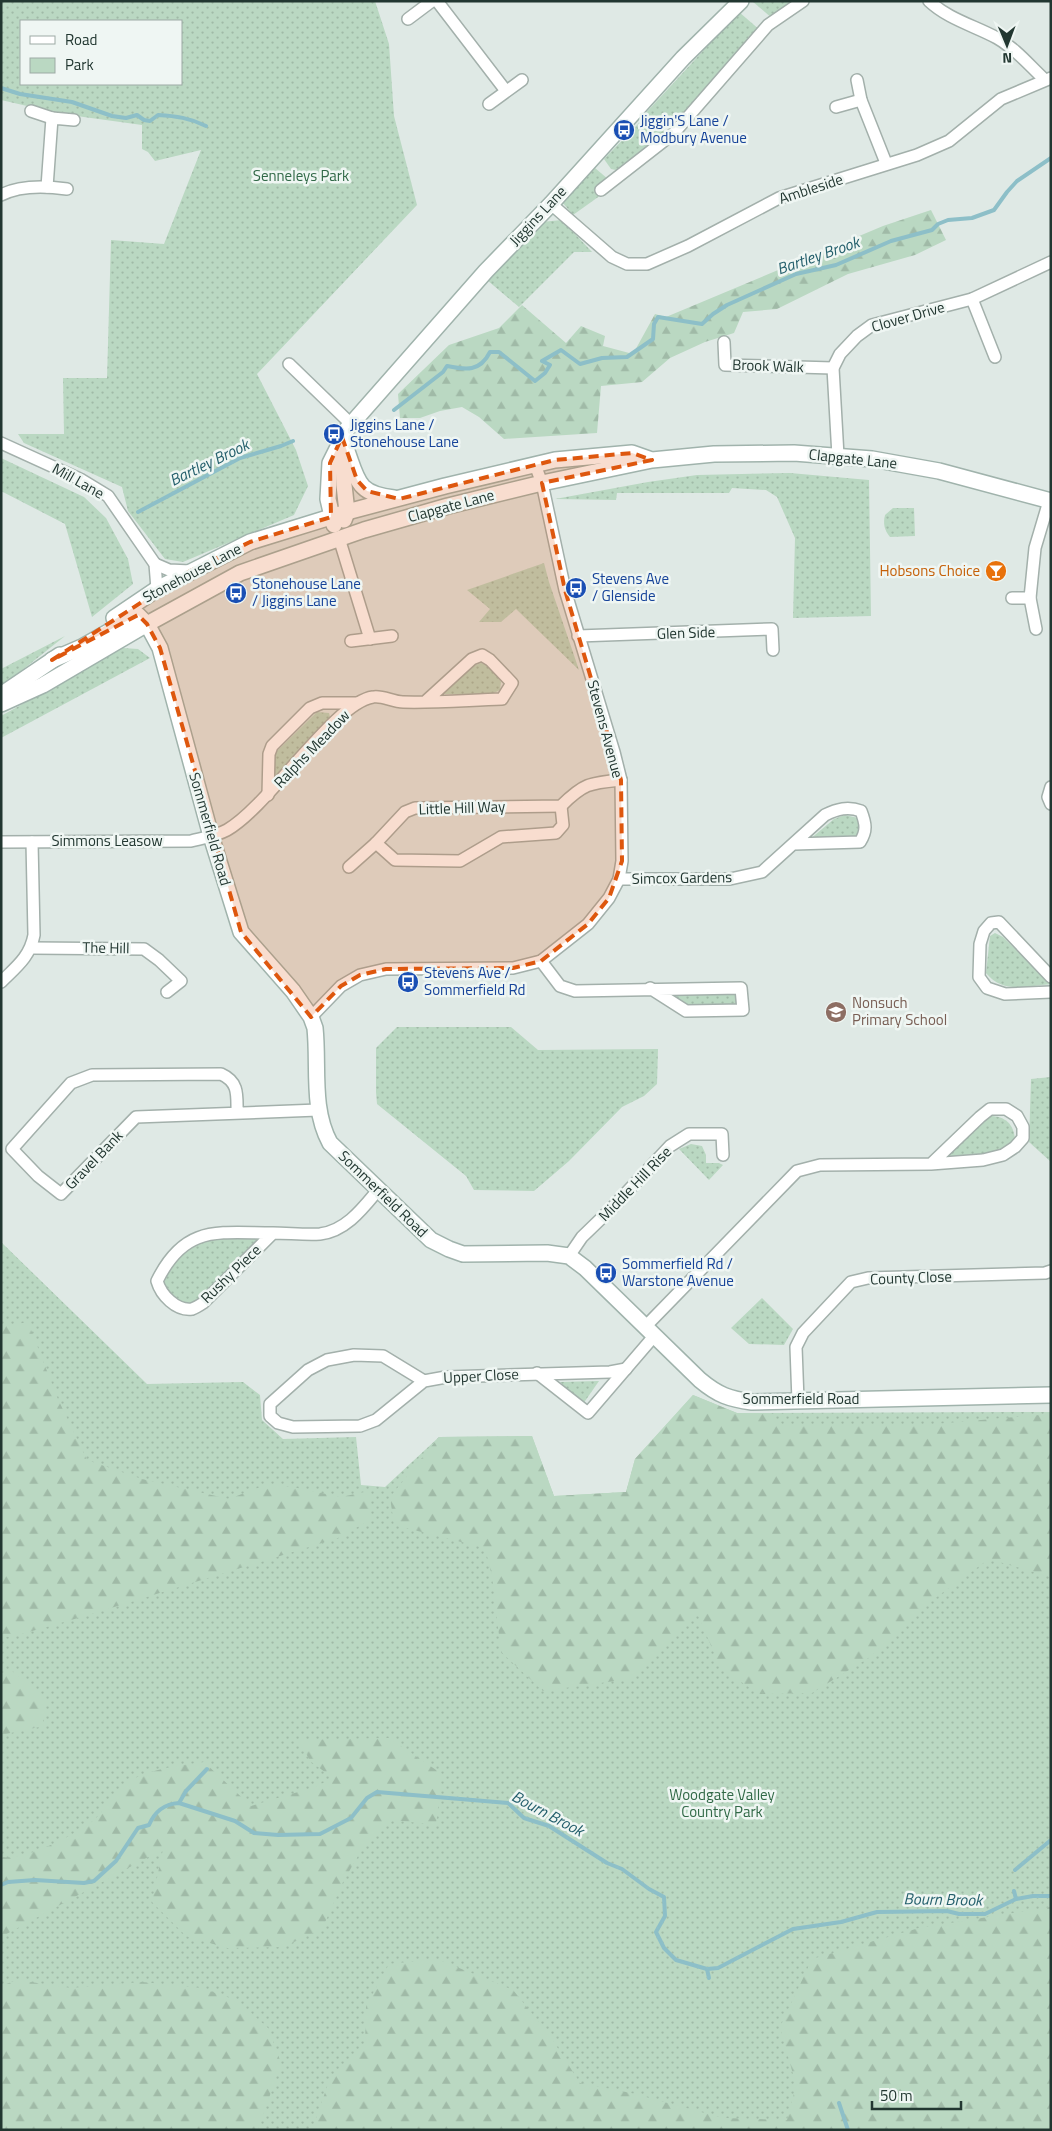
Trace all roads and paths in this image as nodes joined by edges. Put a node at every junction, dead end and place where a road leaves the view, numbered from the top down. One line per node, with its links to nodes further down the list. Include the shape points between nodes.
1 (432, 1): 6 (street)
2 (437, 1): 10 (street)
3 (741, 1): 22 (street, Jiggins Lane, via 683,58)
4 (802, 1): 20 (street, via 768,25 674,133)
5 (929, 1): 7 (street, via 954,18 998,39)
6 (408, 19)
7 (1047, 79): 17 (street, Ambleside, via 1001,100 949,141 917,155)
8 (522, 80): 10 (street)
9 (857, 80): 11 (street)
10 (506, 91): 12 (street)
11 (861, 100): 13 (street); 17 (street)
12 (489, 104)
13 (836, 107)
14 (31, 111): 15 (street)
15 (52, 118): 16 (street); 18 (street)
16 (74, 120)
17 (886, 163): 22 (street, Ambleside, via 779,198 647,264 627,264 612,257)
18 (47, 186): 19 (street); 21 (street, via 8,191)
19 (66, 189)
20 (601, 190)
21 (1, 195)
22 (551, 204): 29 (street, Jiggins Lane, via 486,271)
23 (1051, 262): 24 (street, Clover Drive)
24 (972, 300): 26 (street); 28 (street, Clover Drive, via 872,325 856,336)
25 (724, 342): 28 (street, Brook Walk, via 725,365)
26 (995, 357)
27 (289, 364): 29 (street)
28 (832, 368): 32 (street)
29 (351, 424): 30 (street, Jiggins Lane)
30 (342, 437): 36 (street, via 357,480 367,491); 38 (street); 39 (street, Jiggins Lane, via 330,463 328,499)
31 (1, 443): 41 (street, Mill Lane, via 80,479 108,496)
32 (838, 456): 33 (street, Clapgate Lane, via 714,454); 37 (street, Clapgate Lane, via 939,471)
33 (652, 460): 34 (street, Clapgate Lane, via 632,453 587,456); 35 (street, Clapgate Lane)
34 (535, 465): 35 (street, Stevens Avenue); 36 (street, Clapgate Lane)
35 (542, 483): 40 (street, Clapgate Lane); 49 (street, Stevens Avenue)
36 (399, 499): 38 (street, Clapgate Lane)
37 (1050, 501): 45 (street, via 1035,548)
38 (347, 512): 39 (street, Stonehouse Lane); 40 (street)
39 (332, 517): 40 (street, Jiggins Lane); 42 (street, Stonehouse Lane, via 250,542)
40 (339, 538): 46 (street, Stonehouse Lane, via 240,573); 50 (street)
41 (155, 564): 42 (street, via 170,570); 43 (street, Mill Lane)
42 (190, 571): 43 (street, Stonehouse Lane)
43 (158, 589): 53 (street, Stonehouse Lane)
44 (1012, 598): 45 (street)
45 (1030, 598): 47 (street)
46 (147, 624): 53 (street, via 138,615); 57 (street, Stonehouse Lane, via 43,685); 63 (street, Sommerfield Road, via 160,648)
47 (1036, 630)
48 (392, 636): 50 (street)
49 (578, 636): 52 (street, Glen Side, via 772,629); 58 (street, Stevens Avenue)
50 (370, 638): 51 (street)
51 (351, 641)
52 (773, 650)
53 (52, 660): 54 (street, Stonehouse Lane)
54 (1, 695)
55 (426, 701): 55 (street, Ralphs Meadow, via 502,700 512,683 482,655 472,659); 56 (street, Ralphs Meadow, via 401,702 373,696)
56 (357, 703): 60 (street, Ralphs Meadow, via 336,720); 60 (street, Ralphs Meadow, via 322,703 310,708 272,746)
57 (1, 704)
58 (620, 780): 62 (street, via 591,783 576,790); 69 (street, Stevens Avenue, via 622,861)
59 (1051, 787): 61 (street, via 1048,798)
60 (268, 795): 63 (street, Ralphs Meadow, via 236,825)
61 (1051, 804)
62 (561, 806): 66 (street, Little Hill Way, via 415,808 405,812); 66 (street, Little Hill Way, via 563,825 556,833 502,838 460,861 395,860)
63 (211, 836): 65 (street, Simmons Leasow, via 191,841); 77 (street, Sommerfield Road, via 241,932 293,991)
64 (1, 842): 65 (street, Simmons Leasow)
65 (32, 842): 70 (street)
66 (376, 843): 68 (street, Little Hill Way)
67 (794, 844): 67 (street, Simcox Gardens, via 825,815 835,810 852,808 861,811 866,833 860,842); 69 (street, Simcox Gardens, via 762,872 730,879)
68 (349, 867)
69 (619, 879): 71 (street, Stevens Avenue, via 609,898 588,924)
70 (32, 948): 73 (street); 75 (street, The Hill, via 144,949 181,981)
71 (541, 961): 74 (street, via 560,986 575,991); 77 (street, Stevens Avenue, via 513,968 386,969 360,975 341,986)
72 (1051, 977): 76 (street, via 999,922 990,923 980,944 979,977 988,988 1005,994)
73 (1, 982)
74 (650, 988): 74 (street, via 741,988 743,1010 686,1011)
75 (167, 992)
76 (1051, 992)
77 (311, 1017): 78 (street, Sommerfield Road, via 316,1039)
78 (318, 1110): 79 (street, Gravel Bank); 82 (street, Sommerfield Road, via 330,1143)
79 (237, 1113): 79 (street, Gravel Bank, via 136,1117 61,1194 12,1149 71,1083 92,1076 221,1074 236,1086)
80 (723, 1155): 84 (street, Middle Hill Rise, via 722,1134 689,1134 670,1146 582,1237)
81 (931, 1164): 81 (street, Upper Close, via 990,1109 1006,1109 1017,1116 1023,1127 1023,1138 1003,1155); 86 (street, Upper Close, via 820,1165 798,1171)
82 (378, 1190): 83 (street, Rushy Piece, via 355,1216 340,1227 322,1234); 84 (street, Sommerfield Road, via 432,1240 463,1254 547,1253)
83 (273, 1233): 83 (street, Rushy Piece, via 203,1303 192,1309 170,1301 159,1290 157,1281 166,1262 185,1243 214,1233)
84 (569, 1256): 86 (street, Sommerfield Road)
85 (1051, 1271): 91 (street, County Close, via 868,1278 851,1282 803,1333 796,1347)
86 (650, 1331): 87 (street, Upper Close); 91 (street, Sommerfield Road, via 714,1392 732,1400)
87 (626, 1369): 88 (street, Upper Close); 88 (street, Upper Close, via 588,1413)
88 (537, 1373): 89 (street, Upper Close)
89 (424, 1381): 89 (street, Upper Close, via 376,1420 360,1426 293,1427 278,1423 270,1416 270,1404 308,1370 327,1360 354,1355 383,1356)
90 (1051, 1395): 91 (street, Sommerfield Road)
91 (798, 1401)

